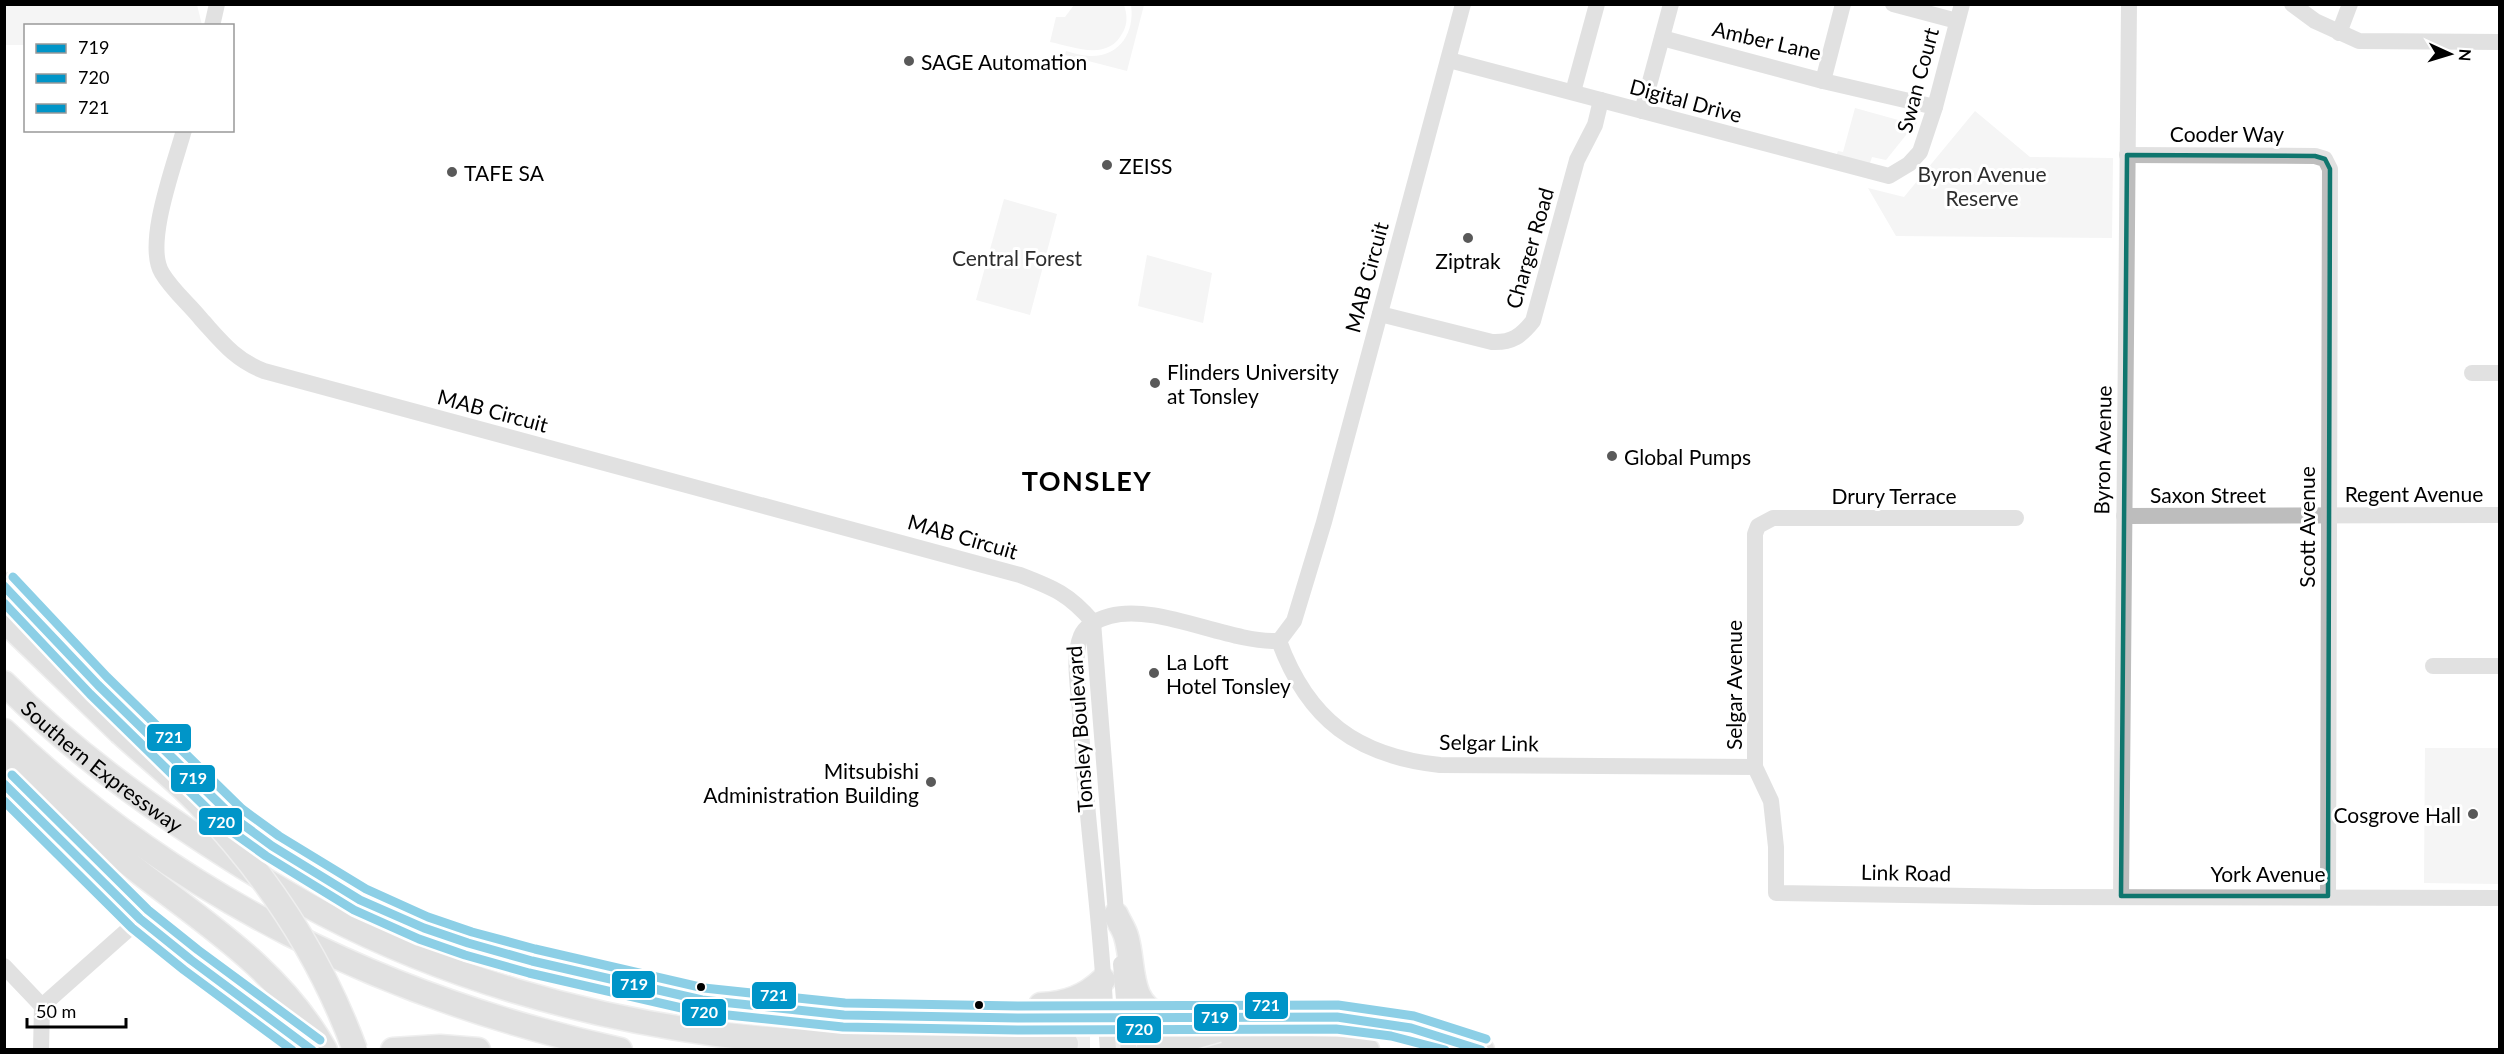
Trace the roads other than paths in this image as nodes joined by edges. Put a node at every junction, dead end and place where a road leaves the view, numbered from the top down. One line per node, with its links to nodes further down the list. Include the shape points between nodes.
1 (217, 4): 12 (street)
2 (1463, 4): 16 (street, MAB Circuit)
3 (1597, 4): 18 (street)
4 (1671, 4): 14 (street)
5 (1843, 4): 17 (street, Amber Lane)
6 (1893, 4): 11 (street)
7 (1962, 4): 11 (street, Swan Court)
8 (2129, 4): 23 (street, Byron Avenue)
9 (2292, 4): 13 (street)
10 (2350, 4): 13 (street)
11 (1957, 21): 20 (street, Swan Court)
12 (212, 24)
13 (2339, 33): 15 (street, via 2359,41)
14 (1662, 38): 17 (street, Amber Lane); 21 (street)
15 (2499, 42)
16 (1449, 60): 18 (street, Digital Drive); 26 (street, MAB Circuit)
17 (1823, 81): 20 (street)
18 (1573, 92): 19 (street, Digital Drive)
19 (1601, 100): 21 (street, Digital Drive); 26 (street, Charger Road, via 1595,125 1577,159 1533,321 1521,336 1492,342)
20 (1935, 107): 25 (street, Swan Court, via 1920,152)
21 (1642, 111): 25 (street, Digital Drive, via 1878,175 1890,176)
22 (183, 132): 36 (street, MAB Circuit, via 155,251 161,273 224,345 246,364 1020,575 1058,590)
23 (2127, 155): 24 (street, Cooder Way); 30 (street, Byron Avenue)
24 (2325, 159): 31 (street, Scott Avenue, via 2330,169)
25 (1909, 164)
26 (1380, 314): 37 (street, MAB Circuit, via 1294,621)
27 (2472, 373): 28 (street)
28 (2499, 373)
29 (2499, 515): 31 (street, Regent Avenue)
30 (2124, 516): 31 (street, Saxon Street); 47 (street, Byron Avenue)
31 (2328, 516): 48 (street, Scott Avenue)
32 (1773, 518): 33 (street, Drury Terrace); 43 (street, Selgar Avenue, via 1758,526 1755,534)
33 (2016, 518)
34 (4, 585): 55 (highway, via 218,804 324,879 360,900 424,928 532,961)
35 (4, 620): 66 (highway, bridge, via 197,802 251,863 313,957)
36 (1093, 622): 37 (street, via 1121,613 1134,614 1261,641); 51 (street, Tonsley Boulevard); 54 (street, Tonsley Boulevard, via 1081,635 1077,657)
37 (1279, 641): 43 (street, Selgar Link, via 1291,671 1327,719 1361,744 1411,762)
38 (2433, 666): 39 (street)
39 (2499, 666)
40 (4, 683): 45 (highway, Southern Expressway, via 113,777 194,835)
41 (4, 730): 69 (highway, Southern Expressway, via 60,782 122,831 185,875 265,922 332,956 436,999 526,1028)
42 (4, 756): 65 (highway, via 77,823 250,957 293,1001)
43 (1755, 767): 46 (street, Selgar Avenue, via 1771,801)
44 (4, 784): 52 (highway)
45 (285, 892): 55 (highway, via 489,961 587,985 676,1000); 62 (highway, Southern Expressway, via 368,934 447,967 605,1014 718,1034 797,1041)
46 (1776, 893): 49 (street, Link Road)
47 (2121, 896): 48 (street, York Avenue); 49 (street, York Avenue)
48 (2328, 896): 50 (street, York Avenue)
49 (2036, 897)
50 (2499, 898)
51 (1116, 915): 59 (highway, via 1126,937 1139,998); 60 (street, Tonsley Boulevard)
52 (140, 919): 56 (street); 64 (highway)
53 (4, 966): 56 (street)
54 (1103, 980): 58 (highway, via 1085,995 1066,1003 1034,1007); 60 (street, Tonsley Boulevard)
55 (702, 1000): 58 (highway, via 844,1015)
56 (42, 1006): 63 (street)
57 (1295, 1016): 59 (highway); 61 (highway); 74 (highway, via 1394,1023)
58 (1018, 1017): 60 (highway)
59 (1162, 1017): 60 (highway)
60 (1116, 1020): 70 (street, Tonsley Boulevard, bridge); 71 (street, Tonsley Boulevard, bridge)
61 (1210, 1037): 72 (highway, bridge); 73 (highway)
62 (1066, 1044)
63 (41, 1050)
64 (313, 1050)
65 (325, 1050)
66 (355, 1050)
67 (393, 1050): 68 (highway)
68 (478, 1050)
69 (620, 1050)
70 (1108, 1050)
71 (1129, 1050)
72 (1148, 1050)
73 (1367, 1050)
74 (1482, 1050)

